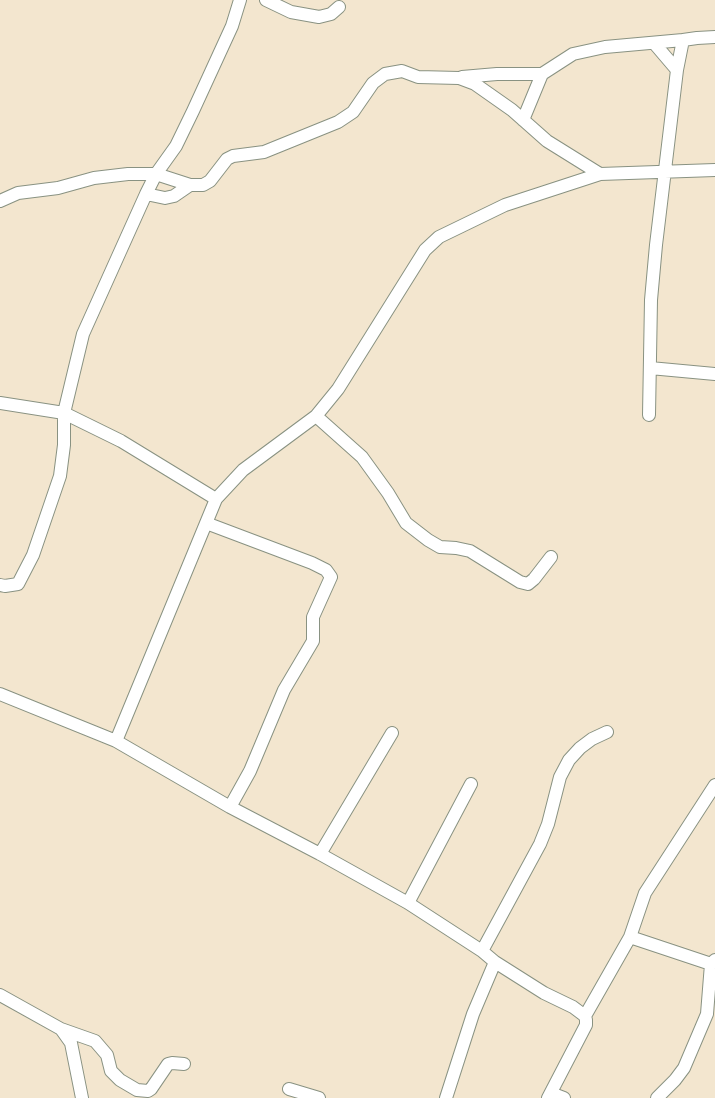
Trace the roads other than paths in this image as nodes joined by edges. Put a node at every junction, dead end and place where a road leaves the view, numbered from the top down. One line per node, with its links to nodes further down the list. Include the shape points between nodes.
1 (240, 0): 13 (street, via 232,26 193,111 176,146)
2 (266, 0): 3 (street, via 291,12 319,17 331,14)
3 (339, 7)
4 (715, 37): 5 (street)
5 (684, 40): 6 (street); 7 (street)
6 (654, 43): 7 (street); 8 (street, via 605,47 573,54)
7 (677, 70): 12 (street)
8 (542, 74): 9 (street, via 497,74); 10 (street)
9 (459, 78): 10 (street, via 475,84); 15 (street, via 418,77 402,72 385,74 373,83 354,112 338,122 264,152 233,156 227,159 210,181 202,185)
10 (523, 120): 14 (street, via 547,140)
11 (715, 170): 12 (street)
12 (665, 172): 14 (street); 18 (street, via 651,300)
13 (156, 174): 15 (street); 16 (street); 17 (street, via 94,178 58,188 18,193)
14 (600, 174): 23 (street, via 505,205 439,237 425,250 338,389)
15 (190, 184): 16 (street, via 174,196 165,198)
16 (146, 194): 21 (street, via 83,334)
17 (0, 201)
18 (650, 368): 19 (street); 22 (street)
19 (715, 374)
20 (0, 403): 21 (street)
21 (64, 413): 24 (street, via 120,441); 27 (street, via 64,445 60,476 33,555 18,584)
22 (649, 415)
23 (316, 416): 24 (street, via 243,470); 26 (street, via 362,457 406,523 428,540 440,547 470,551 520,582 528,584)
24 (216, 499): 25 (street)
25 (206, 523): 31 (street); 34 (street, via 312,563 326,570 331,577 313,617 313,641 284,690 250,771)
26 (551, 557)
27 (0, 584)
28 (0, 694): 31 (street)
29 (607, 732): 38 (street, via 592,739 569,760 560,777 540,844)
30 (392, 733): 35 (street)
31 (116, 741): 34 (street)
32 (471, 784): 36 (street)
33 (715, 785): 37 (street, via 645,893)
34 (230, 807): 35 (street)
35 (320, 854): 36 (street)
36 (408, 903): 38 (street)
37 (630, 937): 40 (street); 42 (street)
38 (482, 951): 39 (street)
39 (495, 962): 42 (street); 49 (street, via 473,1014)
40 (713, 962): 51 (street, via 707,1014 684,1068)
41 (0, 995): 43 (street)
42 (585, 1016): 46 (street, via 586,1025)
43 (61, 1029): 44 (street, via 94,1041 107,1055 111,1071 137,1090 151,1089 168,1064); 47 (street, via 71,1043)
44 (184, 1064)
45 (288, 1089): 48 (street)
46 (549, 1095): 50 (street)
47 (82, 1098)
48 (319, 1098)
49 (446, 1098)
50 (564, 1098)
51 (657, 1098)

